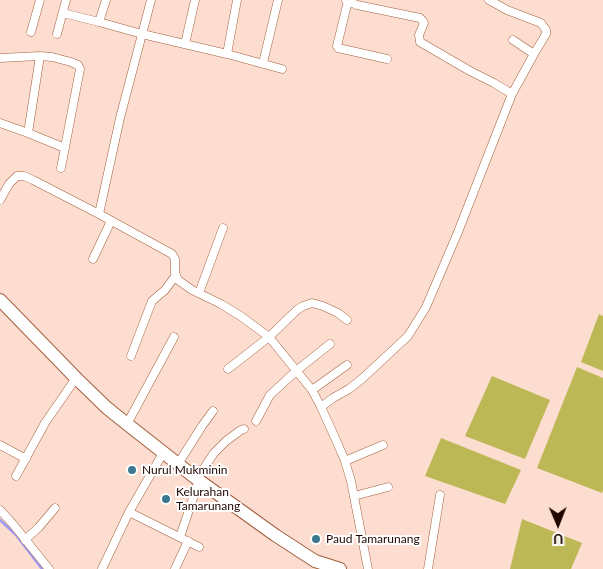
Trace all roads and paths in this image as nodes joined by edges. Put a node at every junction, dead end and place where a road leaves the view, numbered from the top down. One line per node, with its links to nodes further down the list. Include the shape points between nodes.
1 (40, 0): 12 (street)
2 (66, 0): 10 (street)
3 (106, 0): 11 (street)
4 (151, 0): 14 (street)
5 (195, 0): 16 (street)
6 (237, 0): 17 (street)
7 (278, 0): 22 (street)
8 (489, 0): 18 (street, via 544,26 546,34)
9 (347, 1): 20 (street, via 338,48); 24 (street, via 420,18 424,23 420,42)
10 (63, 13): 11 (street); 13 (street)
11 (100, 22): 14 (street)
12 (31, 32)
13 (57, 34)
14 (142, 34): 16 (street); 30 (street)
15 (512, 40): 18 (street)
16 (185, 44): 17 (street)
17 (227, 54): 22 (street)
18 (534, 54): 24 (street)
19 (40, 56): 21 (street); 26 (street); 27 (street, via 71,62 80,69)
20 (387, 59)
21 (0, 60)
22 (263, 63): 23 (street)
23 (282, 69)
24 (512, 94): 47 (street, via 426,307 408,336 377,366)
25 (0, 123): 26 (street)
26 (28, 133): 27 (street)
27 (65, 148): 28 (street)
28 (61, 168)
29 (0, 200): 30 (street, via 17,176 24,176)
30 (99, 214): 31 (street)
31 (111, 222): 33 (street); 34 (street, via 172,254)
32 (223, 228): 35 (street)
33 (92, 259)
34 (176, 275): 35 (street, via 178,280); 41 (street, via 152,300)
35 (199, 293): 39 (street, via 242,317)
36 (0, 300): 45 (main road)
37 (347, 320): 39 (street, via 323,306 307,304)
38 (174, 337): 50 (street)
39 (269, 337): 43 (street); 44 (street)
40 (330, 344): 44 (street)
41 (131, 356)
42 (347, 365): 46 (street)
43 (228, 369)
44 (296, 371): 46 (street); 49 (street, via 270,395)
45 (76, 378): 50 (main road); 55 (street, via 45,423)
46 (312, 390): 47 (street)
47 (321, 407): 56 (street)
48 (212, 411): 57 (street)
49 (256, 421)
50 (127, 424): 54 (main road)
51 (244, 429): 59 (street, via 214,453)
52 (0, 445): 55 (street)
53 (383, 445): 56 (street)
54 (163, 452): 57 (main road); 64 (street)
55 (26, 459): 58 (street)
56 (345, 461): 62 (street)
57 (178, 464): 59 (main road)
58 (16, 476)
59 (198, 479): 66 (street); 70 (main road)
60 (388, 487): 62 (street)
61 (440, 495): 76 (street)
62 (354, 496): 75 (street)
63 (55, 508): 67 (street)
64 (129, 512): 66 (street); 72 (street)
65 (2, 515): 67 (street)
66 (180, 537): 68 (street)
67 (25, 540): 71 (street)
68 (188, 541): 69 (street); 73 (street)
69 (199, 547)
70 (314, 565): 74 (main road)
71 (49, 569)
72 (102, 569)
73 (175, 569)
74 (340, 569)
75 (368, 569)
76 (428, 569)

